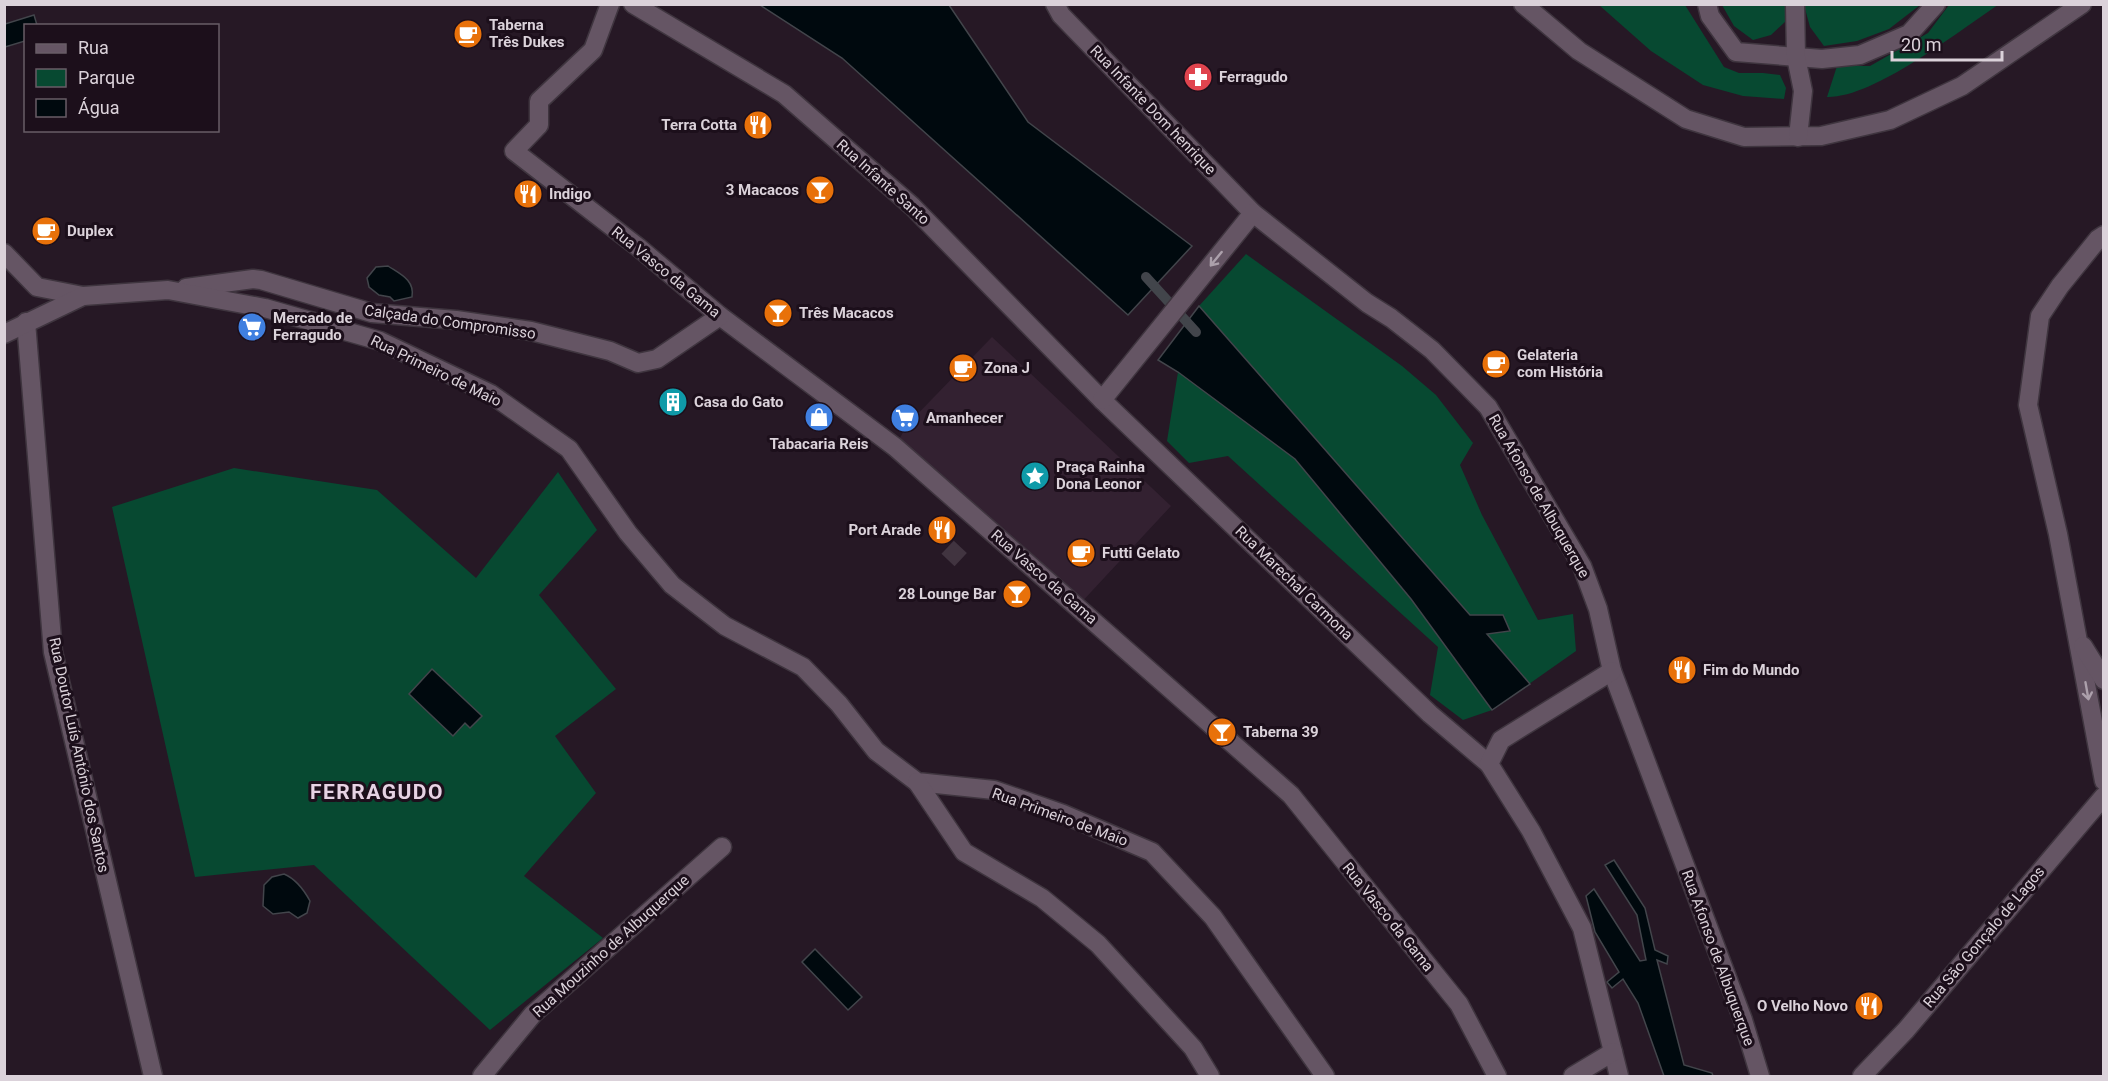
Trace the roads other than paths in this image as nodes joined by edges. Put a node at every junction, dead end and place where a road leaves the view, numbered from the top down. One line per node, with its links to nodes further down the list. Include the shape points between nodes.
1 (610, 4): 16 (street, Rua Vasco da Gama, via 593,50 539,101 539,125 514,152)
2 (633, 4): 19 (street, Rua Infante Santo, via 784,94 912,206)
3 (1055, 4): 11 (street, Rua Infante Dom henrique, via 1060,15)
4 (1522, 4): 10 (street, via 1579,51 1686,119 1744,137)
5 (1707, 4): 9 (street, via 1710,16 1736,52)
6 (1795, 4): 9 (street)
7 (1936, 4): 9 (street, via 1909,34 1860,55 1822,60)
8 (2082, 4): 10 (street, via 1962,86 1890,120 1821,136)
9 (1796, 57): 10 (street, via 1803,91)
10 (1798, 137)
11 (1253, 213): 19 (street, one-way to 19); 21 (street, Rua Afonso de Albuquerque, via 1432,350 1488,407 1582,566 1598,609)
12 (2103, 235): 20 (street, via 2040,316 2028,405)
13 (4, 253): 15 (street, via 37,287)
14 (168, 290): 15 (street, Rua Primeiro de Maio); 16 (street, Calçada do Compromisso, via 261,280 372,313 531,331 610,351 638,363 657,359); 25 (street, Rua Primeiro de Maio, via 265,308 380,341 491,394 569,449 627,533 672,585 725,626 803,667 876,751)
15 (83, 296): 17 (street, Rua Primeiro de Maio)
16 (720, 316): 33 (street, Rua Vasco da Gama, via 895,447 1291,795 1459,1004)
17 (26, 322): 18 (street, Rua Primeiro de Maio); 29 (street, Rua Doutor Luís António dos Santos, via 53,652)
18 (4, 334)
19 (1102, 400): 23 (street, Rua Marechal Carmona, via 1430,714)
20 (2076, 634): 22 (street); 24 (street, one-way to 24)
21 (1612, 671): 23 (street, via 1501,740); 36 (street, Rua Afonso de Albuquerque, via 1743,1020)
22 (2103, 680)
23 (1489, 764): 28 (street, Rua Marechal Carmona, via 1531,831 1582,928)
24 (2103, 781)
25 (917, 782): 31 (street, via 964,852 1042,898 1098,944 1193,1048); 32 (street, Rua Primeiro de Maio, via 994,790 1152,852 1213,917)
26 (2103, 796): 37 (street, Rua São Gonçalo de Lagos)
27 (722, 847): 30 (street, Rua Mouzinho de Albuquerque, via 533,1014)
28 (1613, 1052): 34 (street); 35 (street, Rua Marechal Carmona)
29 (153, 1077)
30 (482, 1077)
31 (1210, 1077)
32 (1325, 1077)
33 (1497, 1077)
34 (1573, 1077)
35 (1619, 1077)
36 (1760, 1077)
37 (1862, 1077)

